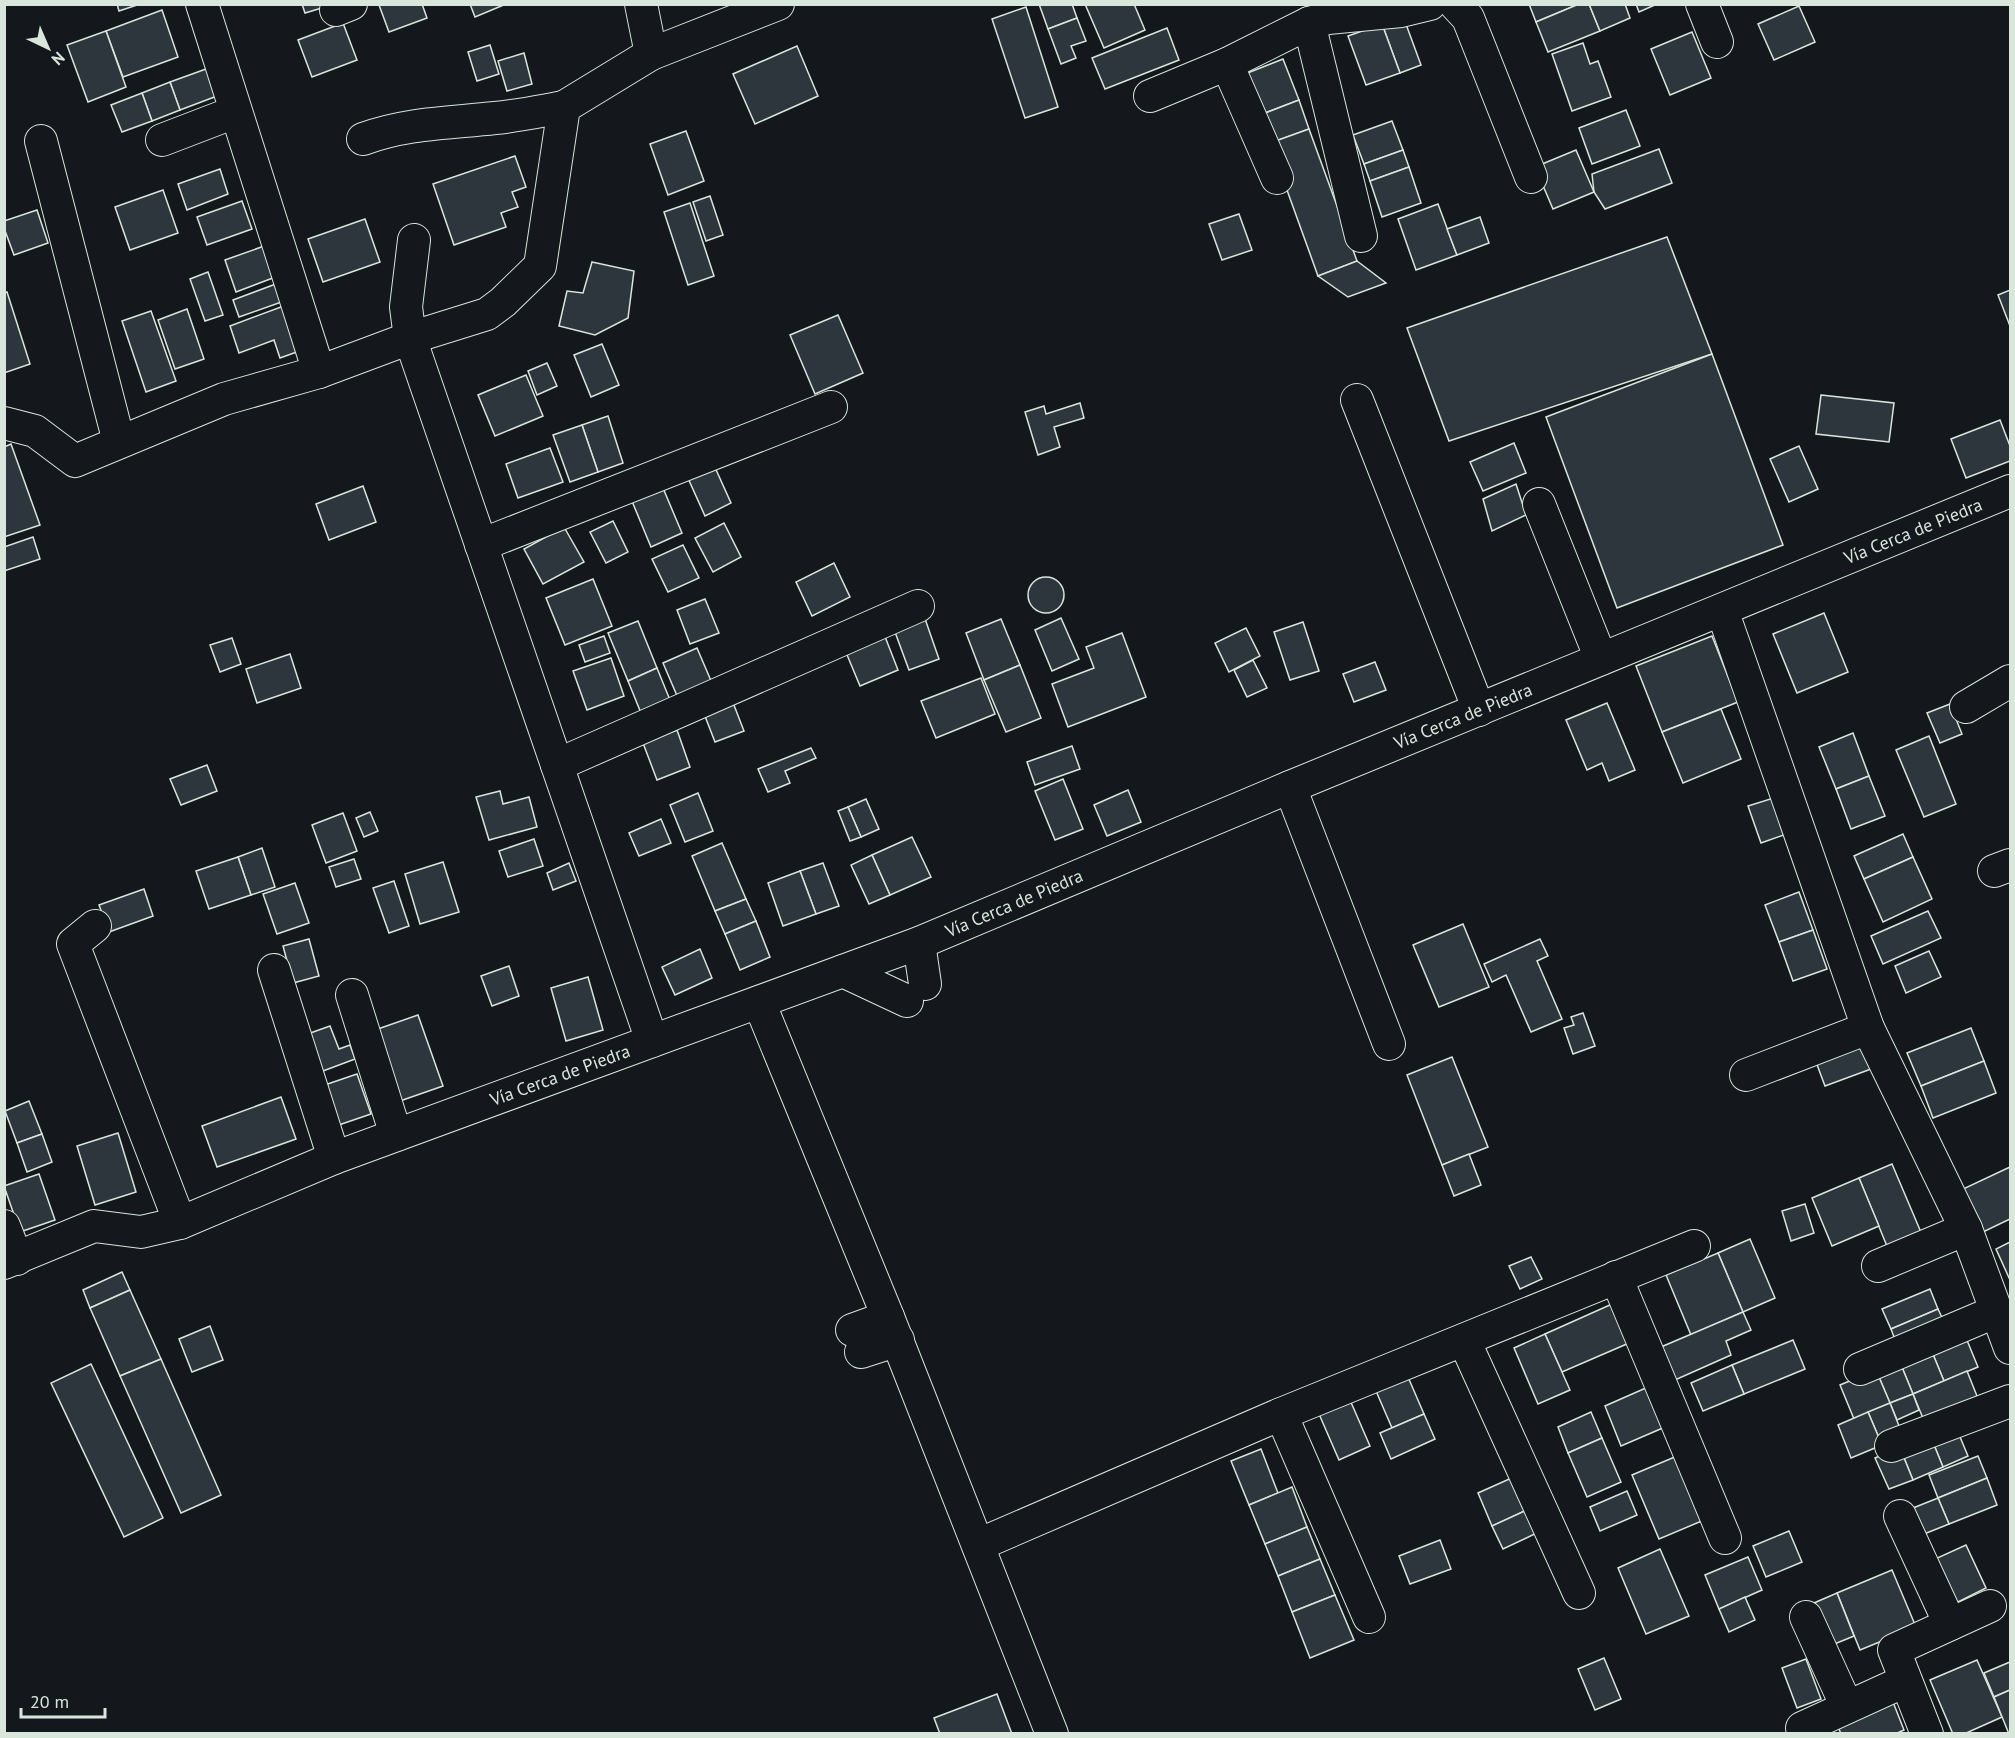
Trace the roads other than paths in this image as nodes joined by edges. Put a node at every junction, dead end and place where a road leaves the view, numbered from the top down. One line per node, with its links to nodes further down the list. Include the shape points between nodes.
1 (202, 4): 13 (street)
2 (641, 4): 9 (street)
3 (778, 4): 9 (street)
4 (1430, 4): 7 (street, via 1401,11)
5 (1455, 4): 17 (street, via 1468,18)
6 (1702, 4): 8 (street)
7 (1320, 15): 10 (street); 19 (street)
8 (1717, 42)
9 (651, 54): 12 (street)
10 (1227, 64): 11 (street); 18 (street)
11 (1150, 96)
12 (564, 107): 14 (street, via 388,129); 21 (street, via 540,266 488,314)
13 (235, 112): 15 (street); 22 (street)
14 (363, 139)
15 (162, 140)
16 (41, 141): 26 (street)
17 (1531, 177)
18 (1277, 178)
19 (1361, 236)
20 (414, 240): 21 (street, via 406,307)
21 (410, 338): 22 (street); 29 (street)
22 (319, 372): 26 (street, via 224,399)
23 (1357, 400): 35 (street)
24 (831, 407): 29 (street)
25 (4, 423): 26 (street, via 35,431 75,461)
26 (119, 442)
27 (2010, 491): 31 (street, Vía Cerca de Piedra)
28 (1539, 504): 32 (street)
29 (481, 545): 36 (street)
30 (918, 606): 36 (street)
31 (1722, 610): 32 (street, Vía Cerca de Piedra); 44 (street)
32 (1601, 659): 35 (street, Vía Cerca de Piedra)
33 (2010, 681): 34 (street)
34 (1966, 707)
35 (1479, 710): 37 (street, Vía Cerca de Piedra)
36 (557, 765): 45 (street)
37 (1290, 787): 39 (street, Vía Cerca de Piedra); 46 (street)
38 (95, 926): 50 (street, via 73,944)
39 (919, 943): 41 (street, Vía Cerca de Piedra); 41 (street, via 916,993)
40 (274, 970): 49 (street)
41 (843, 971): 43 (street, Vía Cerca de Piedra)
42 (352, 995): 48 (street)
43 (759, 1002): 45 (street, Vía Cerca de Piedra); 58 (street)
44 (1868, 1028): 47 (street); 52 (street)
45 (652, 1041): 48 (street, Vía Cerca de Piedra)
46 (1389, 1044)
47 (1746, 1075)
48 (396, 1135): 49 (street, Vía Cerca de Piedra)
49 (334, 1158): 50 (street, Vía Cerca de Piedra)
50 (180, 1223): 54 (street, Vía Cerca de Piedra, via 141,1232 94,1226)
51 (4, 1226): 54 (street)
52 (1966, 1229): 55 (street); 57 (street)
53 (1694, 1246): 56 (street)
54 (11, 1261)
55 (1878, 1266)
56 (1616, 1277): 59 (street); 67 (street)
57 (1997, 1311): 61 (street); 62 (street)
58 (893, 1329): 60 (street); 68 (street)
59 (1464, 1340): 64 (street); 69 (street)
60 (857, 1341)
61 (2010, 1348)
62 (1860, 1369)
63 (2010, 1401): 65 (street)
64 (1281, 1414): 68 (street); 71 (street)
65 (1891, 1446)
66 (1900, 1516): 73 (street)
67 (1725, 1538)
68 (978, 1545): 77 (street)
69 (1579, 1593)
70 (1990, 1606): 73 (street)
71 (1369, 1617)
72 (1806, 1617): 75 (street)
73 (1950, 1624): 74 (street, via 1894,1650)
74 (1905, 1681): 75 (street); 78 (street)
75 (1847, 1707): 76 (street)
76 (1802, 1728)
77 (1052, 1734)
78 (1927, 1734)

